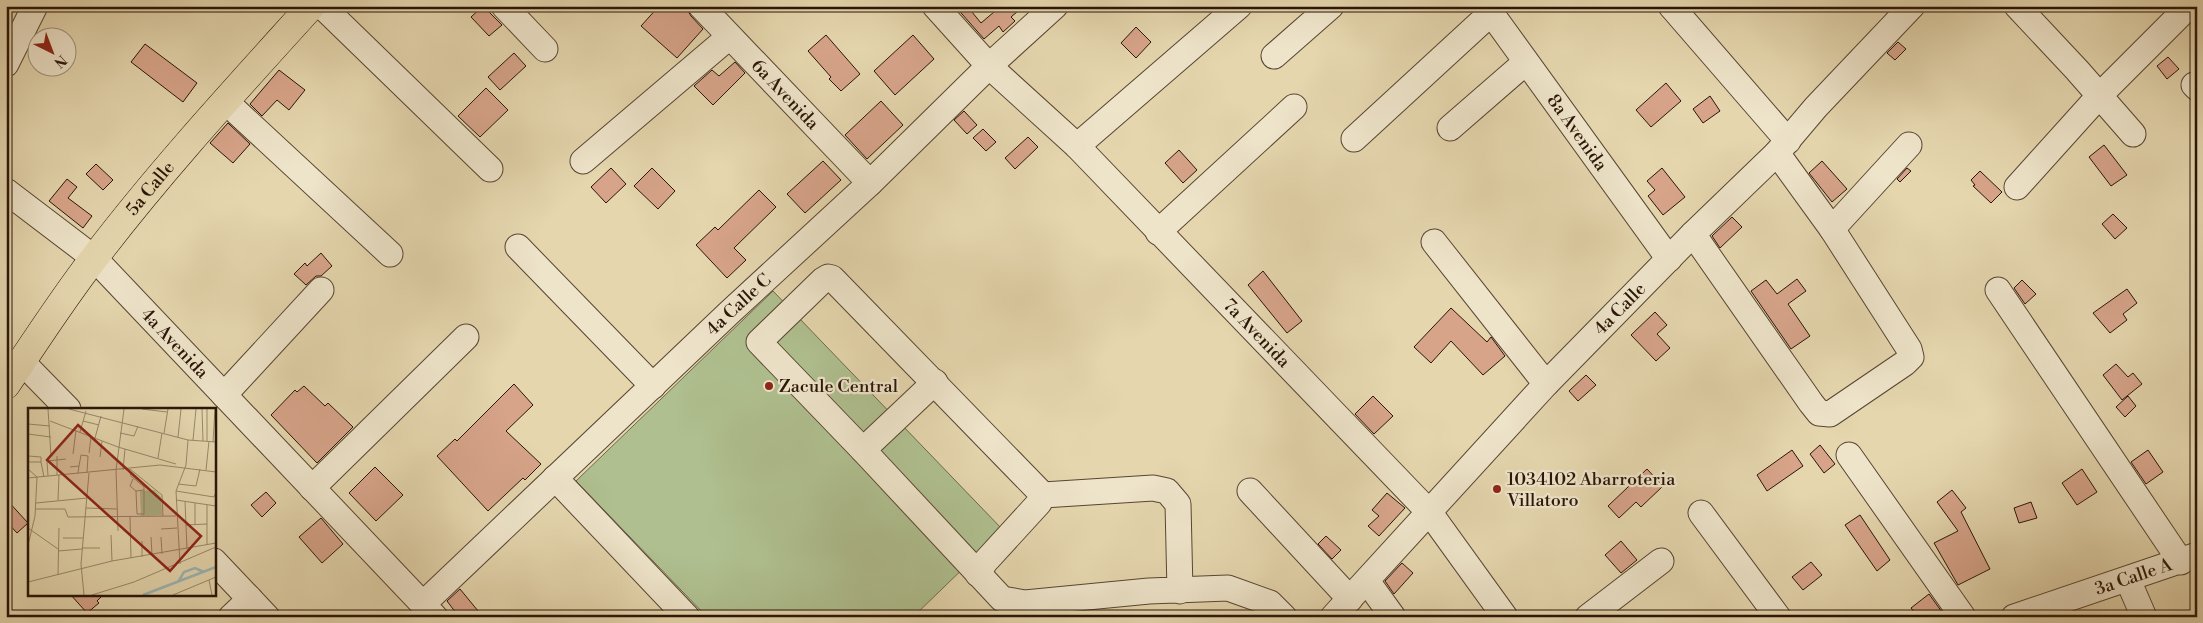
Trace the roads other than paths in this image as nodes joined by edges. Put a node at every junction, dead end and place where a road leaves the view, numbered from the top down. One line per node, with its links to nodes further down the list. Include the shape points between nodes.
1 (35, 6): 19 (street)
2 (311, 6): 22 (main road, 5a Calle)
3 (322, 6): 31 (street)
4 (504, 6): 16 (street)
5 (701, 6): 15 (street, 6a Avenida)
6 (935, 6): 20 (street, 7a Avenida)
7 (1056, 6): 20 (street, 4a Calle C)
8 (1239, 6): 28 (street)
9 (1331, 6): 17 (street)
10 (1671, 6): 29 (street)
11 (1912, 6): 29 (street, 4a Calle)
12 (2017, 6): 21 (street)
13 (2185, 6): 21 (street, via 2184,11)
14 (1489, 10): 18 (street, 8a Avenida); 26 (street)
15 (729, 37): 30 (street); 32 (street, 6a Avenida)
16 (545, 49)
17 (1274, 56)
18 (1526, 62): 24 (street); 42 (street, 8a Avenida)
19 (6, 64)
20 (989, 66): 28 (street, 7a Avenida); 32 (street, 4a Calle C)
21 (2099, 96): 25 (street); 33 (street)
22 (226, 101): 40 (street); 41 (main road, 5a Calle)
23 (1294, 106): 36 (street)
24 (1450, 128)
25 (2133, 134)
26 (1354, 139)
27 (1909, 145): 35 (street)
28 (1077, 146): 36 (street, 7a Avenida)
29 (1782, 147): 35 (street); 37 (street, 4a Calle)
30 (583, 161)
31 (490, 169)
32 (870, 183): 45 (street, 4a Calle C)
33 (2017, 186)
34 (6, 191): 41 (street, 4a Avenida)
35 (1832, 229): 37 (street, via 1911,357 1830,414 1819,413 1811,403)
36 (1158, 232): 61 (street, 7a Avenida)
37 (1693, 234): 42 (street, 4a Calle)
38 (1434, 242): 50 (street)
39 (518, 247): 52 (street)
40 (390, 254)
41 (94, 258): 48 (main road, 5a Calle); 53 (street, 4a Avenida)
42 (1669, 259): 50 (street, 4a Calle)
43 (321, 290): 53 (street)
44 (1998, 290): 63 (street)
45 (730, 312): 47 (street); 52 (street, 4a Calle C)
46 (466, 337): 58 (street)
47 (759, 342): 49 (street, via 828,277); 55 (street)
48 (22, 362): 51 (main road, 5a Calle); 54 (street)
49 (935, 382): 55 (street); 60 (street)
50 (1546, 384): 61 (street, 4a Calle)
51 (6, 385)
52 (653, 386): 57 (street, 4a Calle C)
53 (224, 395): 58 (street, 4a Avenida)
54 (67, 408)
55 (863, 450): 66 (street)
56 (1849, 455): 81 (street)
57 (555, 478): 71 (street, 4a Calle C); 74 (street)
58 (312, 488): 71 (street, 4a Avenida)
59 (1250, 492): 69 (street)
60 (1043, 494): 66 (street, via 1039,503 985,562); 68 (street, via 1168,490 1178,504)
61 (1430, 513): 69 (street, 4a Calle); 78 (street, 7a Avenida)
62 (1701, 513): 80 (street)
63 (2189, 559): 67 (street, 3a Calle A)
64 (1661, 561): 79 (street)
65 (215, 562): 70 (street)
66 (978, 574): 68 (street, via 1002,599 1025,603)
67 (2128, 580): 82 (street, 3a Calle A); 83 (street)
68 (1180, 590): 75 (street, via 1228,588 1270,603)
69 (1359, 590): 76 (street, 4a Calle); 77 (street)
70 (250, 599): 72 (street); 73 (street)
71 (429, 610)
72 (231, 617)
73 (268, 617)
74 (687, 617)
75 (1284, 617)
76 (1333, 617)
77 (1392, 617)
78 (1505, 617)
79 (1588, 617)
80 (1778, 617)
81 (1963, 617)
82 (2014, 617)
83 (2144, 617)

